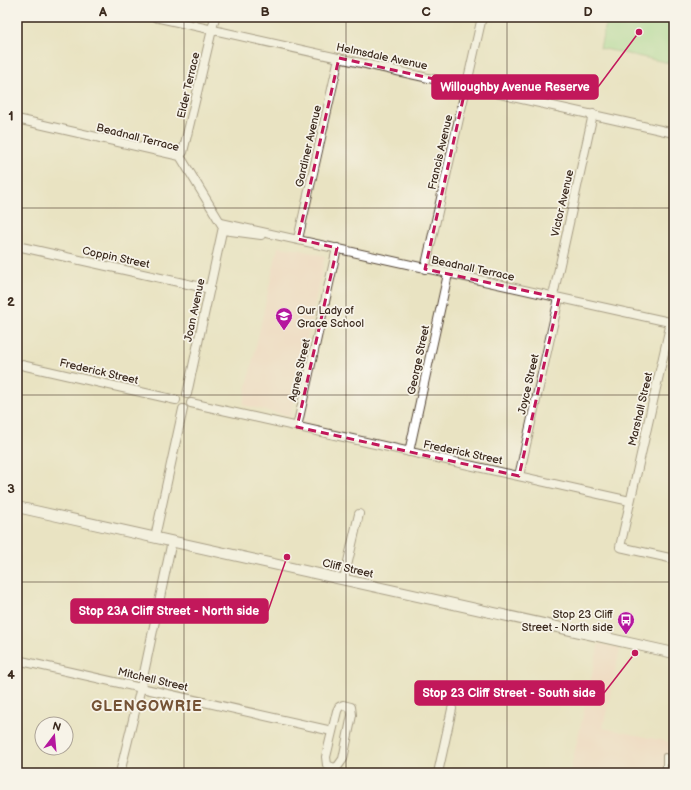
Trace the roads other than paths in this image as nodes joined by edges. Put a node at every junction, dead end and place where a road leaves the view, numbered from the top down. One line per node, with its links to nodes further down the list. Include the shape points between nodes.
1 (155, 17): 4 (street, Helmsdale Avenue)
2 (215, 17): 4 (street, Elder Terrace)
3 (482, 17): 6 (street, Francis Avenue)
4 (212, 29): 5 (street, Helmsdale Avenue); 10 (street, Elder Terrace)
5 (339, 58): 6 (street, Helmsdale Avenue); 12 (street, Gardiner Avenue)
6 (466, 86): 7 (street, Helmsdale Avenue); 15 (street, Francis Avenue)
7 (593, 114): 9 (street, Helmsdale Avenue); 18 (street, Victor Avenue)
8 (17, 119): 10 (street, Beadnall Terrace)
9 (674, 133)
10 (180, 156): 11 (street, Beadnall Terrace)
11 (222, 226): 12 (street, Beadnall Terrace); 17 (street, Joan Avenue)
12 (298, 239): 14 (street, Beadnall Terrace)
13 (17, 246): 17 (street, Coppin Street)
14 (337, 248): 15 (street, Beadnall Terrace); 25 (street, Agnes Street)
15 (425, 269): 16 (street, Beadnall Terrace)
16 (448, 274): 18 (street, Beadnall Terrace); 26 (street, George Street)
17 (210, 289): 21 (street, Joan Avenue)
18 (556, 297): 19 (street, Beadnall Terrace); 27 (street, Joyce Street)
19 (672, 322): 28 (street, Marshall Street)
20 (17, 364): 22 (street, Frederick Street)
21 (187, 394): 22 (street, via 179,395); 23 (street)
22 (176, 400): 24 (street, via 178,407)
23 (191, 403): 24 (street); 25 (street, Frederick Street)
24 (183, 409): 31 (street)
25 (297, 427): 26 (street, Frederick Street)
26 (409, 452): 27 (street, Frederick Street)
27 (519, 476): 28 (street, Frederick Street)
28 (630, 501): 33 (street, via 620,547)
29 (17, 506): 31 (street, Cliff Street)
30 (359, 514): 34 (street)
31 (154, 537): 32 (street, Cliff Street)
32 (172, 541): 34 (street, Cliff Street); 37 (street)
33 (674, 559)
34 (344, 579): 35 (street, Cliff Street)
35 (674, 653)
36 (17, 660): 37 (street, Mitchell Street)
37 (141, 687): 39 (street, Mitchell Street); 41 (street)
38 (452, 710): 42 (street)
39 (332, 731): 39 (street, via 339,707 343,705 351,708 352,715 343,759 334,768 326,762)
40 (665, 756): 43 (lane)
41 (120, 773)
42 (438, 773)
43 (665, 773)

